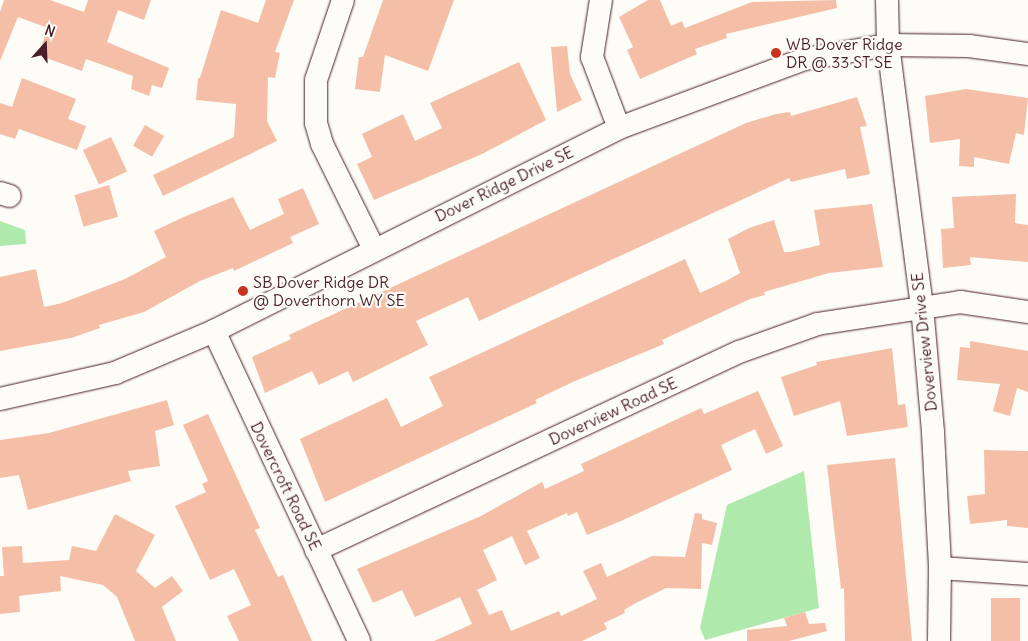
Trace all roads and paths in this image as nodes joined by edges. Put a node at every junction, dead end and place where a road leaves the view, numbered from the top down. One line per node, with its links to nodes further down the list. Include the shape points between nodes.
1 (343, 0): 7 (street, via 316,80 316,123 322,144)
2 (601, 0): 6 (street, via 592,57)
3 (887, 0): 4 (street, Doverview Drive SE)
4 (888, 44): 5 (street, Dover Ridge Drive SE, via 969,46); 6 (street, Dover Ridge Drive SE, via 805,59); 8 (street, Doverview Drive SE)
5 (1028, 54)
6 (619, 128): 7 (street, Dover Ridge Drive SE)
7 (374, 249): 10 (street, Dover Ridge Drive SE)
8 (922, 306): 9 (street, Doverview Road SE, via 960,302); 12 (street, Doverview Road SE, via 818,324 739,352); 13 (street, Doverview Drive SE)
9 (1028, 312)
10 (214, 331): 11 (street, Dover Ridge Drive SE, via 115,373); 12 (street, Dovercroft Road SE)
11 (0, 399)
12 (316, 550): 15 (street, Dovercroft Road SE)
13 (940, 568): 14 (street); 16 (street, Doverview Drive SE)
14 (1028, 574)
15 (359, 641)
16 (939, 641)

